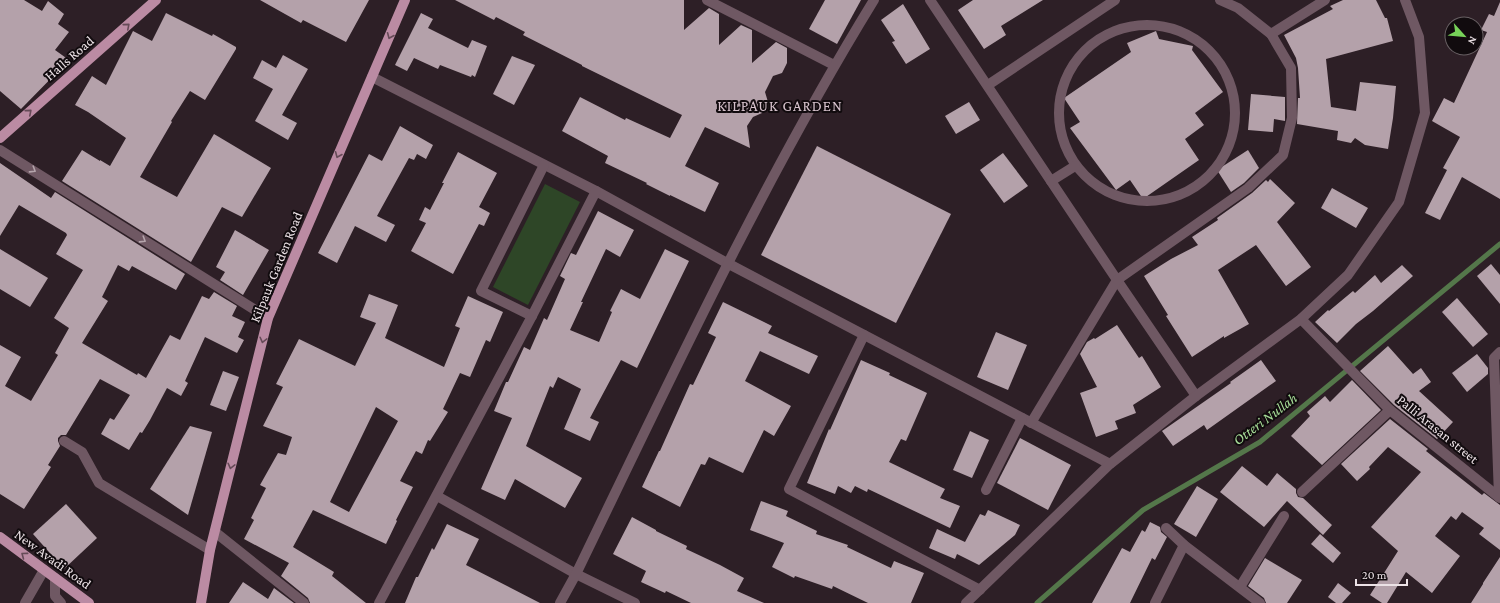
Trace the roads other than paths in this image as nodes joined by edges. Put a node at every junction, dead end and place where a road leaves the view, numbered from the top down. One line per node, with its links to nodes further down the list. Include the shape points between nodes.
1 (155, 0): 14 (main road, Halls Road, one-way to 1)
2 (405, 0): 12 (main road, Kilpauk Garden Road, one-way to 12)
3 (707, 0): 11 (street)
4 (874, 0): 11 (street)
5 (930, 0): 13 (street)
6 (1115, 0): 13 (street)
7 (1220, 0): 10 (street, via 1238,8)
8 (1326, 0): 10 (street)
9 (1405, 0): 24 (street, via 1419,37 1425,113 1399,202 1348,275)
10 (1271, 34): 21 (street, via 1290,68 1292,118 1283,155 1248,188)
11 (834, 65): 20 (street)
12 (372, 77): 16 (street); 23 (main road, Kilpauk Garden Road, one-way to 23)
13 (988, 86): 18 (street)
14 (0, 138)
15 (0, 150): 23 (street, one-way to 23)
16 (544, 165): 19 (street); 22 (street, via 481,291)
17 (1075, 166): 17 (street, via 1095,186 1120,198 1147,202 1175,197 1200,184 1219,164 1232,139 1235,111 1229,81 1214,55 1191,36 1163,26 1133,25 1104,35 1081,54 1064,80 1058,109 1062,139); 18 (street)
18 (1051, 181): 21 (street)
19 (596, 191): 20 (street); 22 (street)
20 (727, 263): 25 (street); 43 (street)
21 (1117, 280): 27 (street); 29 (street)
22 (532, 316): 34 (street)
23 (268, 318): 38 (main road, Kilpauk Garden Road, one-way to 38)
24 (1301, 320): 27 (street); 28 (street, Palli Arasan street)
25 (864, 335): 29 (street); 46 (street, via 788,489)
26 (1500, 352): 35 (street, via 1494,358)
27 (1196, 396): 31 (street)
28 (1390, 410): 33 (street); 35 (street, Palli Arasan street)
29 (1026, 420): 31 (street); 32 (street)
30 (64, 441): 41 (street, via 82,452 99,483)
31 (1110, 464): 46 (street)
32 (986, 490)
33 (1302, 492)
34 (437, 496): 43 (street); 52 (street)
35 (1500, 497)
36 (1284, 516): 45 (street)
37 (1166, 528): 40 (street)
38 (215, 532): 41 (main road, Kilpauk Garden Road); 51 (street)
39 (0, 537): 42 (main road, New Avadi Road, one-way to 39)
40 (1184, 545): 45 (street); 56 (street)
41 (210, 550): 50 (main road, Kilpauk Garden Road)
42 (44, 570): 44 (main road, New Avadi Road); 47 (street)
43 (576, 574): 53 (street); 54 (street)
44 (55, 578): 48 (street, via 55,596); 49 (main road, New Avadi Road)
45 (1240, 587): 57 (street)
46 (980, 590): 55 (street)
47 (24, 603)
48 (61, 603)
49 (89, 603)
50 (201, 603)
51 (304, 603)
52 (379, 603)
53 (560, 603)
54 (635, 603)
55 (966, 603)
56 (1155, 603)
57 (1260, 603)

